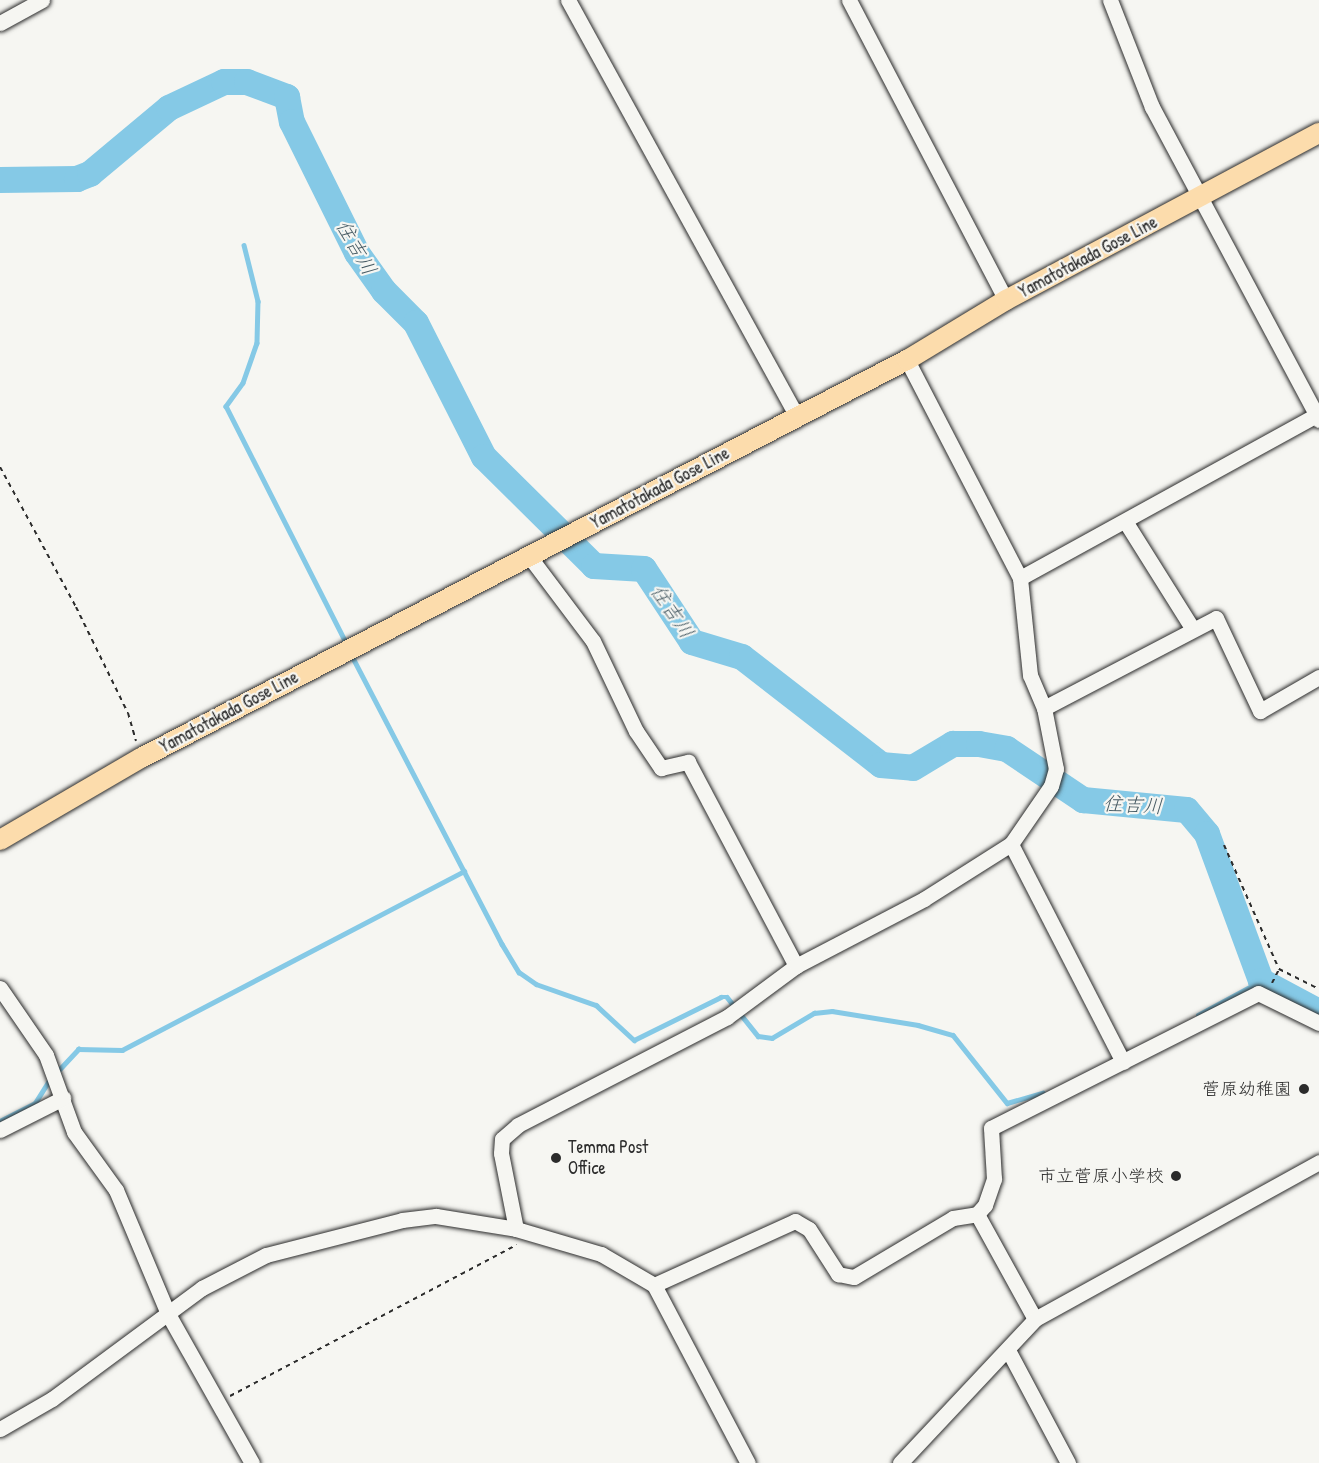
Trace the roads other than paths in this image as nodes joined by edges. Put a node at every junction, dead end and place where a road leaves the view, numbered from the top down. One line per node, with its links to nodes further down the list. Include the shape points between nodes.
1 (42, 0): 5 (street)
2 (568, 0): 11 (street)
3 (849, 0): 9 (street)
4 (1110, 0): 8 (street, via 1152,107)
5 (22, 4): 6 (street)
6 (0, 22)
7 (1319, 133): 8 (main road, Yamatotakada Gose Line)
8 (1200, 197): 9 (main road, Yamatotakada Gose Line); 12 (street)
9 (1006, 300): 10 (main road, Yamatotakada Gose Line)
10 (907, 360): 11 (main road, Yamatotakada Gose Line); 15 (street)
11 (797, 416): 14 (main road, Yamatotakada Gose Line)
12 (1318, 417): 13 (street)
13 (1125, 521): 15 (street); 16 (street)
14 (529, 556): 19 (main road, Yamatotakada Gose Line, via 141,758); 21 (street, via 593,641 636,731 661,768 688,762)
15 (1020, 578): 18 (street, via 1030,675)
16 (1192, 628): 17 (street, via 1216,618 1260,711); 18 (street)
17 (1319, 677)
18 (1044, 708): 20 (street, via 1054,776)
19 (0, 840)
20 (1011, 844): 21 (street, via 924,899); 24 (street)
21 (796, 966): 29 (street, via 727,1017 518,1125 502,1140)
22 (0, 988): 25 (street, via 46,1055)
23 (1319, 1023): 24 (street, via 1258,993)
24 (1123, 1062): 28 (street, via 991,1128 994,1179)
25 (63, 1098): 26 (street); 31 (street, via 74,1132 116,1190)
26 (0, 1130)
27 (1319, 1162): 32 (street)
28 (977, 1214): 30 (street, via 953,1218 854,1277 838,1274 809,1229 795,1221); 32 (street)
29 (516, 1229): 30 (street, via 601,1254); 31 (street, via 436,1216 340,1234 266,1255 202,1288)
30 (654, 1285): 36 (street)
31 (168, 1314): 34 (street, via 52,1399); 35 (street)
32 (1035, 1319): 33 (street)
33 (1008, 1350): 37 (street); 38 (street)
34 (0, 1429)
35 (252, 1463)
36 (748, 1463)
37 (900, 1463)
38 (1068, 1463)

